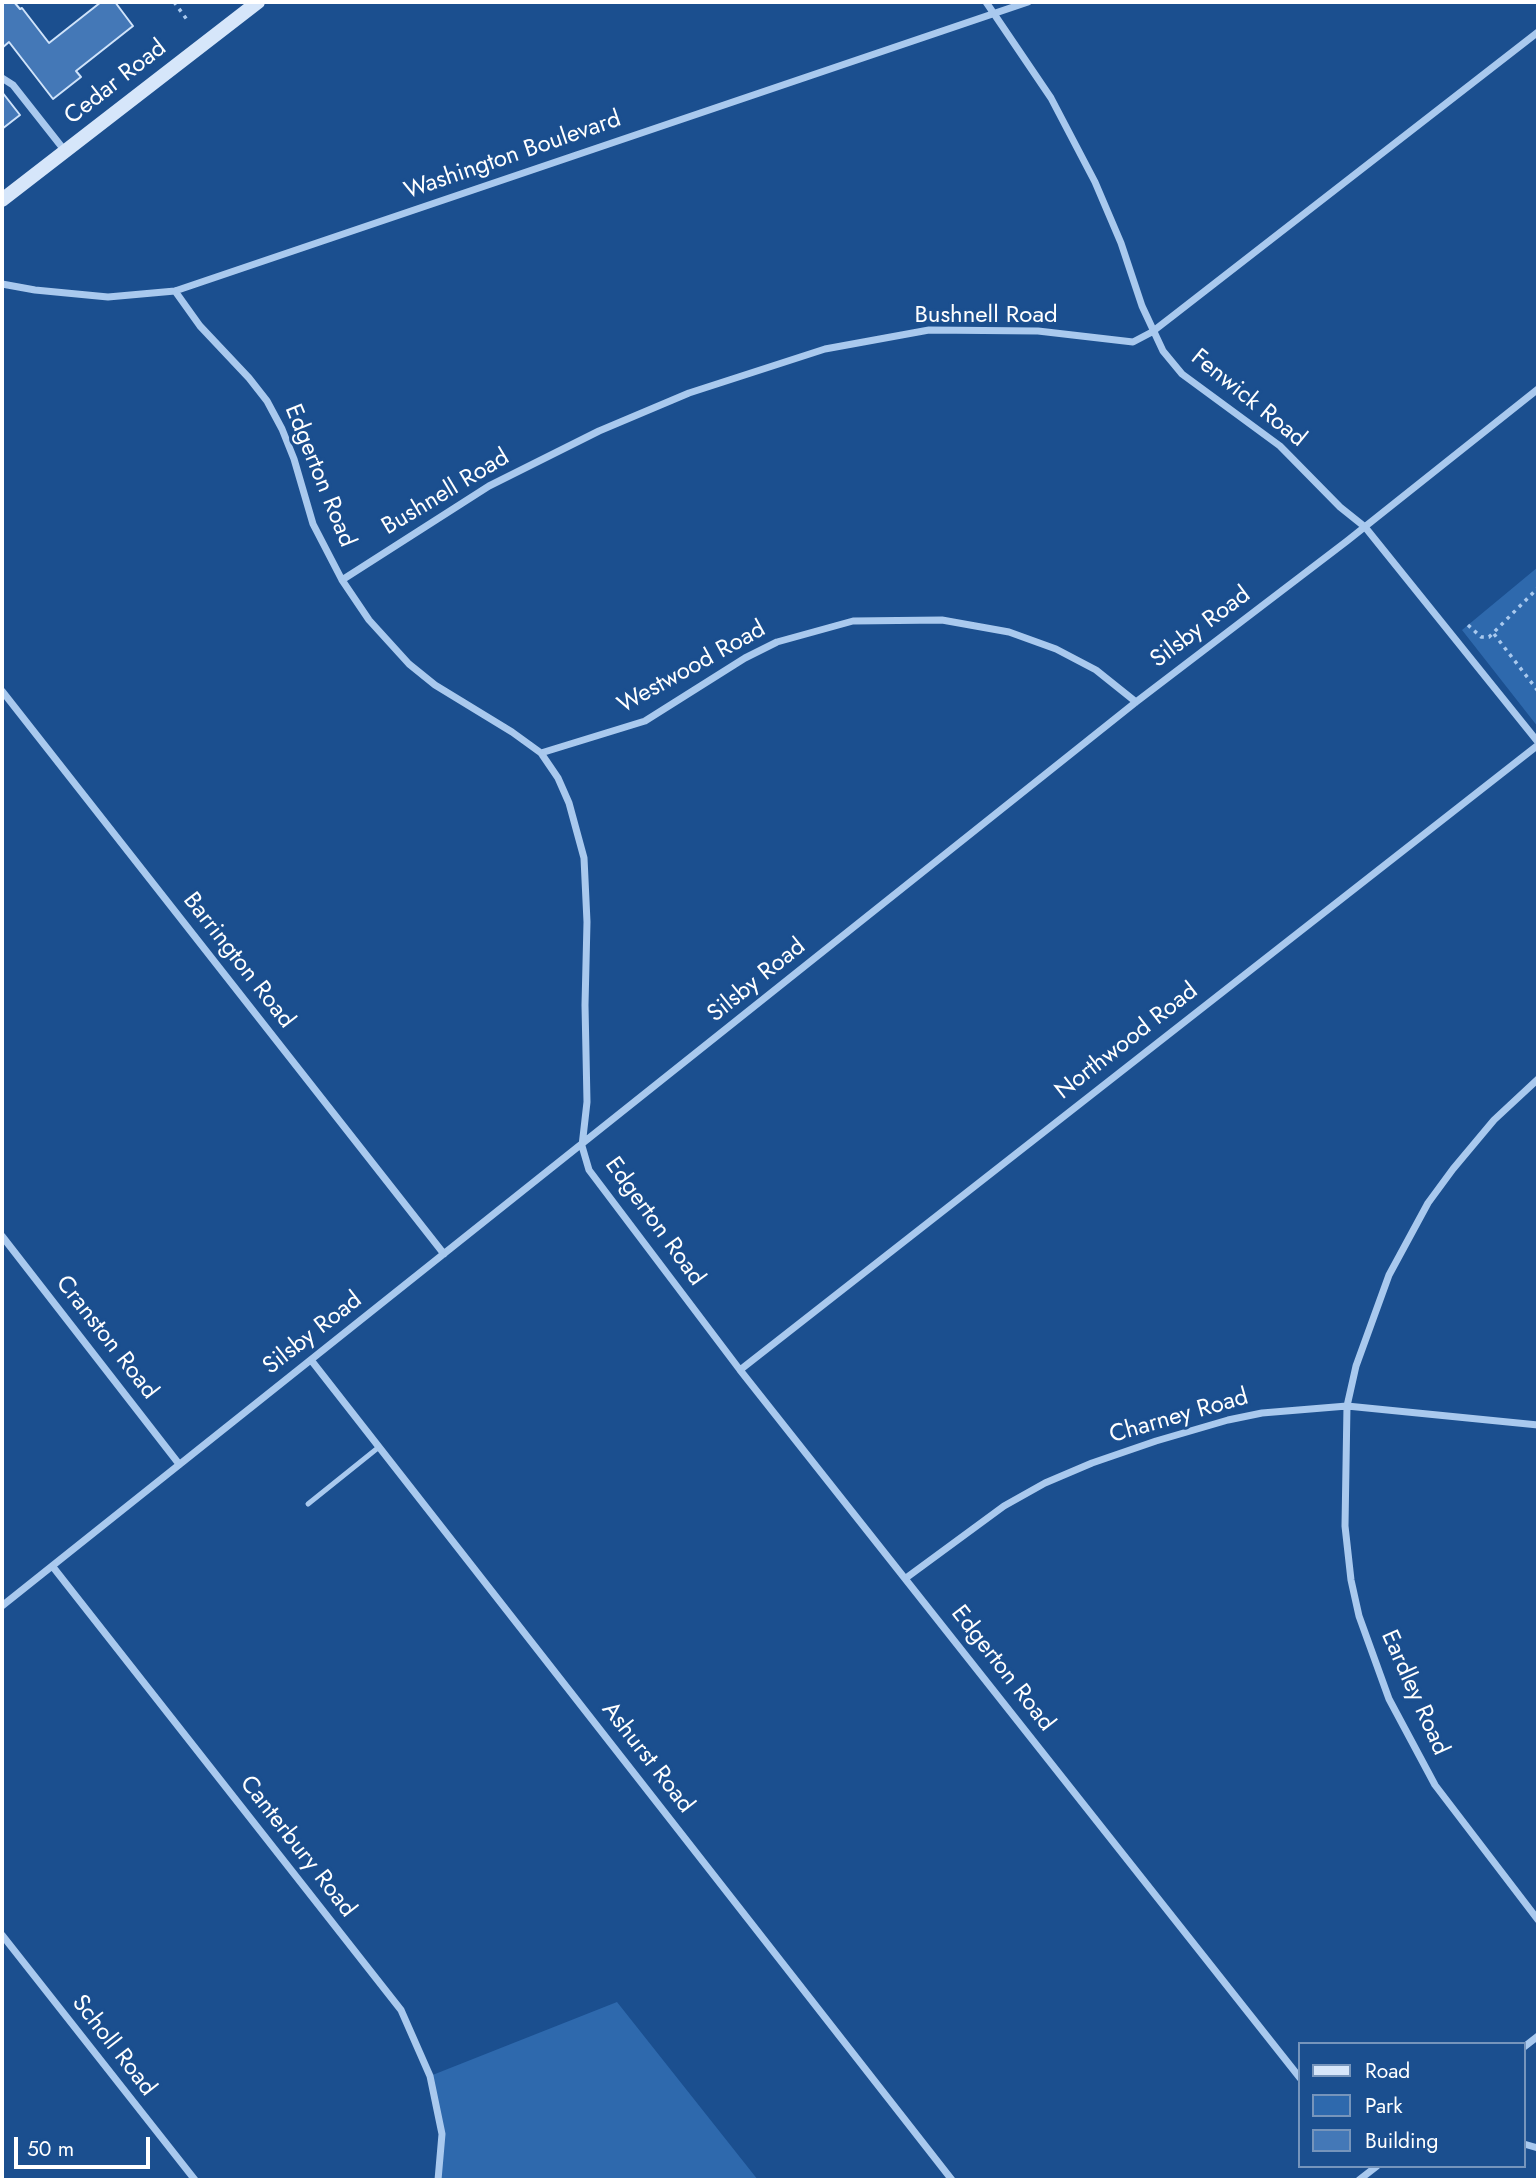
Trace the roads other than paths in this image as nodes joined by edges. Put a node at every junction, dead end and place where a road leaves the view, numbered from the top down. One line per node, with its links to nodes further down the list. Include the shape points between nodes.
1 (258, 2): 7 (main road, Cedar Road)
2 (986, 2): 4 (street, Fenwick Road)
3 (1028, 2): 4 (street, Washington Boulevard)
4 (994, 12): 10 (street, Washington Boulevard); 11 (street, Fenwick Road, via 1051,98 1095,182)
5 (1538, 32): 11 (street, Bushnell Road)
6 (2, 78): 7 (street, via 13,85)
7 (65, 151): 8 (main road, Cedar Road)
8 (2, 200)
9 (2, 284): 10 (street, Washington Boulevard, via 108,296)
10 (175, 291): 14 (street, Edgerton Road, via 267,401 294,459 313,524)
11 (1152, 332): 13 (street, Fenwick Road, via 1182,374 1280,446); 14 (street, Bushnell Road, via 1133,342 1038,331 929,330 825,349 688,393 599,431 489,486)
12 (1538, 389): 13 (street, Silsby Road)
13 (1365, 527): 16 (street, Silsby Road); 17 (street, Fenwick Road)
14 (342, 580): 18 (street, Edgerton Road, via 369,620 409,664)
15 (2, 691): 22 (street, Barrington Road)
16 (1136, 702): 18 (street, Westwood Road, via 1096,670 1009,632 942,620 853,621 777,642 645,721); 20 (street, Silsby Road)
17 (1538, 743): 24 (street, Northwood Road)
18 (541, 753): 20 (street, Edgerton Road, via 569,803 584,858 587,1102)
19 (1538, 1079): 25 (street, Eardley Road, via 1494,1120 1453,1169 1411,1232 1370,1323)
20 (582, 1146): 22 (street, Silsby Road); 24 (street, Edgerton Road, via 589,1170)
21 (2, 1236): 28 (street, Cranston Road)
22 (444, 1254): 23 (street, Silsby Road)
23 (311, 1360): 27 (street, Ashurst Road); 28 (street, Silsby Road)
24 (740, 1370): 31 (street, Edgerton Road)
25 (1347, 1406): 26 (street, Charney Road); 31 (street, Charney Road, via 1228,1420 1092,1463 1004,1506); 33 (street, Eardley Road, via 1345,1526 1351,1580 1370,1649 1390,1699 1435,1785)
26 (1538, 1426)
27 (379, 1447): 29 (lane); 39 (street, Ashurst Road)
28 (179, 1464): 30 (street, Silsby Road)
29 (308, 1504)
30 (52, 1567): 32 (street, Silsby Road); 38 (street, Canterbury Road, via 401,2010 430,2076 442,2134)
31 (906, 1578): 35 (street, Edgerton Road)
32 (2, 1606)
33 (1538, 1920)
34 (2, 1935): 37 (street, Scholl Road)
35 (1298, 2075)
36 (1372, 2168): 40 (street)
37 (195, 2180)
38 (438, 2180)
39 (952, 2180)
40 (1359, 2180)

